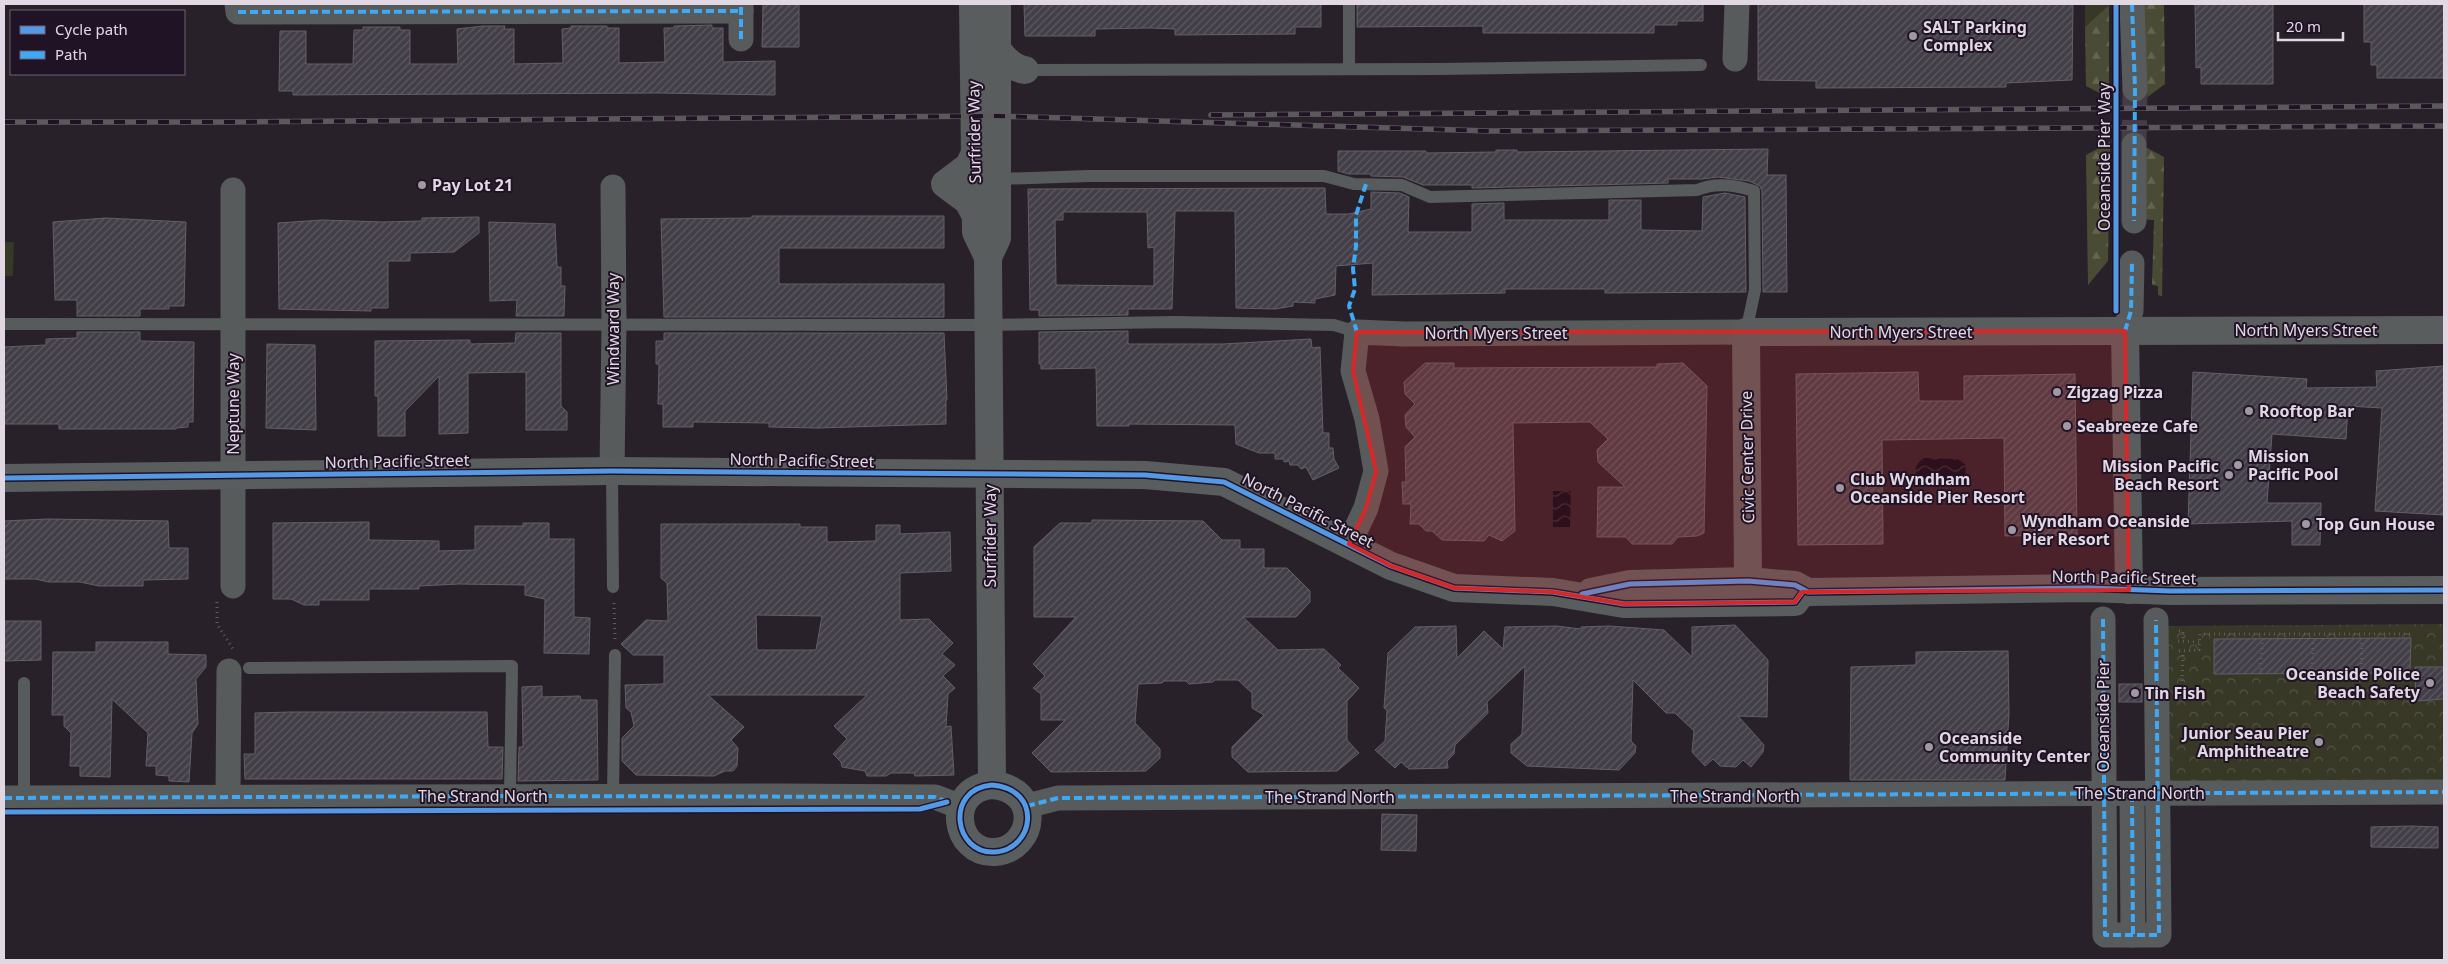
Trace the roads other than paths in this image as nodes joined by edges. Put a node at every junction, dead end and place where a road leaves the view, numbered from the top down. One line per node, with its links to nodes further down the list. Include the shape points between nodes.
1 (973, 4): 20 (main road, Surfrider Way, via 976,232)
2 (997, 4): 9 (main road, Surfrider Way)
3 (1349, 4): 12 (lane)
4 (1737, 4): 10 (street)
5 (2132, 4): 14 (street, Oceanside Pier Way)
6 (741, 7): 7 (street); 8 (street)
7 (238, 8)
8 (741, 39)
9 (997, 49): 13 (main road, via 1017,69); 16 (main road, Surfrider Way)
10 (1735, 59)
11 (1700, 65): 12 (lane)
12 (1349, 69): 13 (lane)
13 (1025, 70)
14 (2135, 89)
15 (2134, 145): 19 (street, Oceanside Pier Way)
16 (997, 179): 20 (main road, Surfrider Way, via 997,238); 29 (lane, via 1324,176 1354,184 1402,186 1430,197 1697,190 1709,185 1738,186 1754,191 1755,290)
17 (613, 187): 24 (street, Windward Way)
18 (233, 190): 23 (street, Neptune Way)
19 (2134, 221)
20 (988, 257): 25 (main road, Surfrider Way)
21 (2132, 263): 27 (street, via 2131,311)
22 (4, 324): 23 (lane)
23 (234, 324): 24 (lane); 32 (street, Neptune Way)
24 (614, 324): 25 (lane); 30 (street, Windward Way)
25 (988, 325): 28 (lane, via 1174,322 1334,325); 31 (main road, Surfrider Way)
26 (2444, 330): 27 (main road, North Myers Street)
27 (2125, 331): 29 (main road, North Myers Street); 38 (main road)
28 (1357, 332): 29 (street, North Myers Street); 34 (street, via 1354,371 1376,471 1366,508)
29 (1746, 332): 35 (main road, Civic Center Drive)
30 (612, 471): 31 (main road, North Pacific Street); 32 (main road, North Pacific Street); 37 (lane)
31 (990, 474): 34 (main road, North Pacific Street, via 1145,476 1224,482); 47 (main road, Surfrider Way)
32 (233, 476): 33 (main road, North Pacific Street); 36 (street, Neptune Way)
33 (4, 478)
34 (1349, 544): 41 (main road, North Pacific Street, via 1391,566 1454,588)
35 (1748, 581): 40 (main road, North Pacific Street, via 1795,585); 41 (main road, North Pacific Street, via 1630,584)
36 (233, 586)
37 (613, 587)
38 (2129, 590): 39 (main road, North Pacific Street); 40 (main road, North Pacific Street)
39 (2444, 590)
40 (1803, 591): 41 (main road, North Pacific Street, via 1795,602 1624,604)
41 (1576, 595)
42 (2103, 619): 56 (street, Oceanside Pier, via 2105,935)
43 (2156, 620): 56 (street, Oceanside Pier, via 2159,935)
44 (615, 655): 51 (lane)
45 (239, 669): 50 (lane, via 512,666); 52 (street)
46 (24, 683): 53 (lane)
47 (992, 785): 54 (main road, via 1005,786 1016,792); 55 (main road, via 972,790)
48 (2444, 792): 49 (street, The Strand North)
49 (2132, 794): 54 (street, The Strand North, via 1056,798); 56 (street)
50 (510, 796): 51 (street, The Strand North); 52 (street, The Strand North)
51 (613, 796): 55 (street, The Strand North, via 934,797)
52 (228, 797): 53 (street, The Strand North)
53 (14, 798)
54 (1027, 806): 55 (main road, via 1026,826 1020,838 1012,846 996,852 984,851 973,845 963,832 959,819)
55 (961, 807)
56 (2133, 935)

